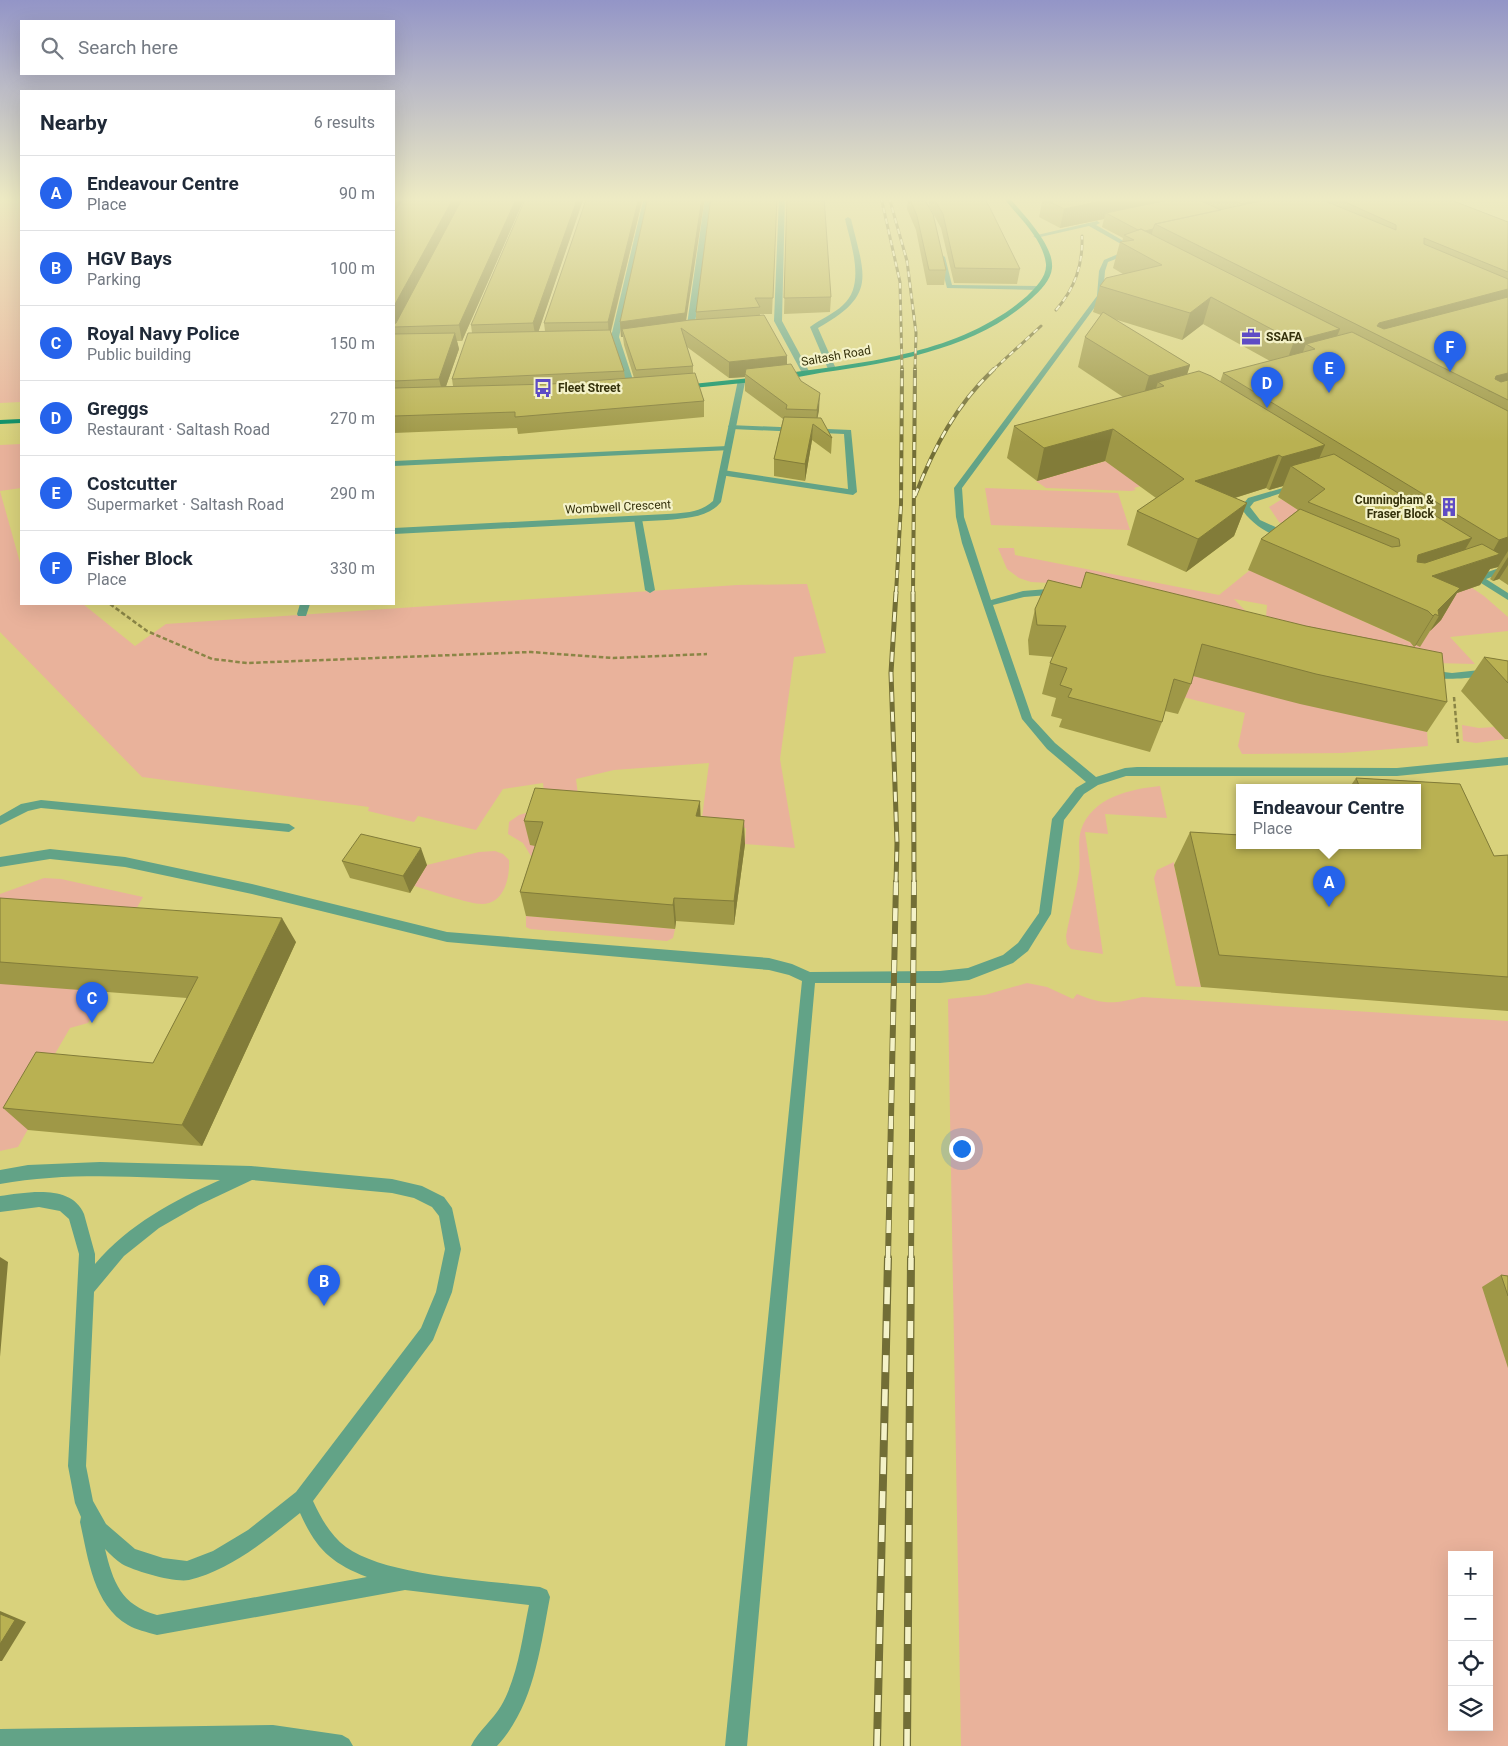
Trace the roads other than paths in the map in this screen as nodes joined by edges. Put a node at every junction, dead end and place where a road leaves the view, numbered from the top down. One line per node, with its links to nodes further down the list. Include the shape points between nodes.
1 (630, 278): 16 (street)
2 (697, 278): 12 (street)
3 (779, 278): 10 (street, via 778,320)
4 (857, 278): 17 (street, via 859,288 850,304 814,327)
5 (947, 278): 8 (street, via 949,287)
6 (1045, 278): 8 (main road, Saltash Road)
7 (1100, 278): 27 (street, via 1100,296)
8 (1039, 288): 17 (main road, Saltash Road, via 1024,304 980,331 862,365)
9 (772, 326): 10 (street)
10 (781, 326): 18 (street)
11 (699, 331): 12 (street)
12 (690, 332): 13 (street)
13 (681, 333)
14 (625, 341): 16 (street)
15 (606, 342): 16 (street)
16 (616, 342): 23 (street)
17 (832, 369): 18 (main road, Saltash Road)
18 (806, 373): 19 (main road, Saltash Road)
19 (740, 382): 20 (main road, Saltash Road); 26 (street, Wombwell Crescent)
20 (672, 388)
21 (642, 391): 23 (main road)
22 (623, 392): 23 (main road)
23 (633, 392)
24 (20, 421): 25 (main road)
25 (0, 422)
26 (732, 427): 29 (street, Wombwell Crescent); 31 (street, via 848,432 854,492)
27 (1004, 427): 28 (street); 42 (street, via 958,488 962,526)
28 (1015, 429)
29 (728, 448): 30 (street); 31 (street, Wombwell Crescent)
30 (395, 464)
31 (723, 473): 33 (street, Wombwell Crescent, via 717,502 712,508 700,513)
32 (1305, 484): 35 (street, via 1251,500 1245,508 1257,522)
33 (638, 519): 34 (street, Wombwell Crescent); 39 (street)
34 (395, 531)
35 (1301, 541)
36 (1508, 568): 38 (street)
37 (1456, 573): 38 (street, via 1465,570)
38 (1479, 578): 41 (street)
39 (650, 590)
40 (1067, 592): 42 (street, via 1023,594)
41 (1508, 597)
42 (986, 604): 46 (street, via 1027,719 1051,746)
43 (1413, 670): 44 (street, via 1452,676)
44 (1508, 670)
45 (1508, 761): 46 (street, via 1397,772 1137,771)
46 (1094, 782): 50 (street, via 1080,791 1058,819 1045,914 1023,947 1008,959 969,974 940,977)
47 (0, 821): 48 (street, via 25,807 41,804)
48 (289, 828)
49 (0, 862): 50 (street, via 50,854 124,862 252,889 447,937 768,964)
50 (808, 978): 61 (street)
51 (251, 1173): 52 (street, via 64,1169); 54 (street, via 195,1199 140,1231 112,1256); 55 (street, via 416,1191 438,1202 446,1213 451,1231 450,1271 427,1334)
52 (0, 1177)
53 (0, 1204): 54 (street, via 39,1199 64,1204 76,1214 87,1254)
54 (86, 1289): 56 (street, via 77,1466)
55 (303, 1499): 56 (street, via 240,1546 219,1559 187,1571 163,1568 129,1557 100,1531); 57 (street, via 314,1526 337,1554 355,1564)
56 (84, 1503): 57 (street, via 105,1585 118,1606 135,1618 157,1625)
57 (405, 1580): 60 (street, via 540,1598 520,1693 505,1720)
58 (0, 1740): 59 (street, via 273,1736)
59 (342, 1746)
60 (482, 1746)
61 (736, 1746)

